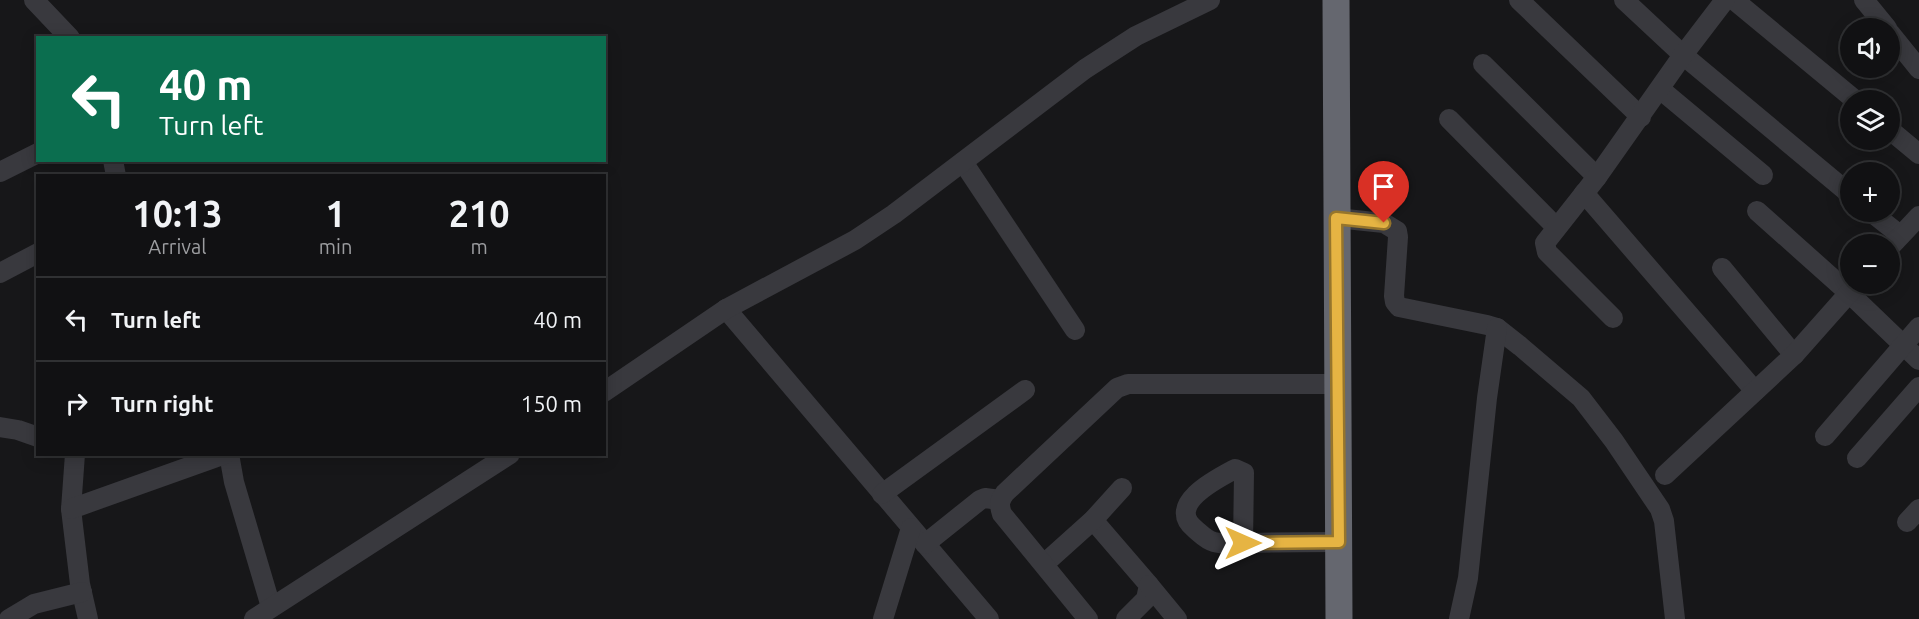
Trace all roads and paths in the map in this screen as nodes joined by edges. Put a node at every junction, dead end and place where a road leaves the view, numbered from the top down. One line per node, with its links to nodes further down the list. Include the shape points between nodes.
1 (34, 0): 9 (street)
2 (1210, 0): 21 (street, via 1136,36 1085,69)
3 (1336, 0): 29 (highway)
4 (1519, 0): 16 (street)
5 (1624, 0): 11 (street)
6 (1864, 0): 8 (street)
7 (1726, 1): 11 (street); 15 (street)
8 (1879, 18)
9 (68, 36)
10 (1900, 45): 13 (street)
11 (1683, 55): 14 (street); 25 (street)
12 (1483, 64): 24 (street)
13 (1919, 69)
14 (1660, 89): 16 (street); 23 (street)
15 (1842, 90)
16 (1641, 117): 24 (street)
17 (1449, 119): 31 (street)
18 (1900, 138): 20 (street)
19 (36, 154): 22 (street)
20 (1919, 154)
21 (963, 162): 40 (street, via 855,240); 44 (street)
22 (0, 172)
23 (1763, 175)
24 (1597, 177): 26 (street)
25 (1840, 186)
26 (1584, 193): 31 (street); 52 (street)
27 (1757, 212): 37 (street)
28 (1919, 216): 33 (street)
29 (1336, 218): 43 (street, via 1384,223 1397,231 1394,296 1399,307); 48 (highway)
30 (1879, 222): 32 (street)
31 (1556, 227): 41 (street, via 1545,243 1547,252)
32 (1889, 234)
33 (1900, 236)
34 (36, 254): 36 (street)
35 (1722, 268): 46 (street)
36 (0, 273)
37 (1840, 278)
38 (1848, 294): 46 (street)
39 (1858, 294): 45 (street)
40 (726, 309): 51 (street); 63 (street)
41 (1613, 318)
42 (1919, 327): 45 (street)
43 (1497, 328): 86 (street, via 1468,578); 87 (street, via 1581,398 1656,503 1664,521)
44 (1075, 330)
45 (1903, 345): 47 (street); 55 (street)
46 (1794, 355): 52 (street)
47 (1919, 360)
48 (1338, 384): 64 (street, via 1128,384 1117,388); 68 (highway)
49 (1919, 387): 59 (street)
50 (1025, 390): 63 (street)
51 (606, 391)
52 (1755, 391): 61 (street)
53 (0, 427): 54 (street)
54 (36, 436)
55 (1825, 436)
56 (219, 456): 65 (street)
57 (229, 456): 75 (street)
58 (507, 456): 75 (street)
59 (1857, 458)
60 (70, 459): 65 (street)
61 (1665, 475)
62 (1122, 488): 66 (street)
63 (882, 494): 67 (street)
64 (1000, 500): 70 (street, via 980,500); 71 (street, via 1002,514)
65 (71, 509): 73 (street)
66 (1093, 520): 71 (street); 72 (street)
67 (911, 528): 70 (street); 79 (street)
68 (1339, 542): 69 (street); 85 (highway)
69 (1243, 543)
70 (924, 544): 74 (street)
71 (1044, 564): 82 (street)
72 (1149, 585): 83 (street, via 1146,598); 84 (street)
73 (81, 592): 76 (street, via 34,604); 77 (street)
74 (973, 600): 80 (street); 81 (street)
75 (271, 607): 78 (street)
76 (9, 619)
77 (88, 619)
78 (254, 619)
79 (883, 619)
80 (968, 619)
81 (989, 619)
82 (1088, 619)
83 (1126, 619)
84 (1177, 619)
85 (1340, 619)
86 (1459, 619)
87 (1675, 619)

